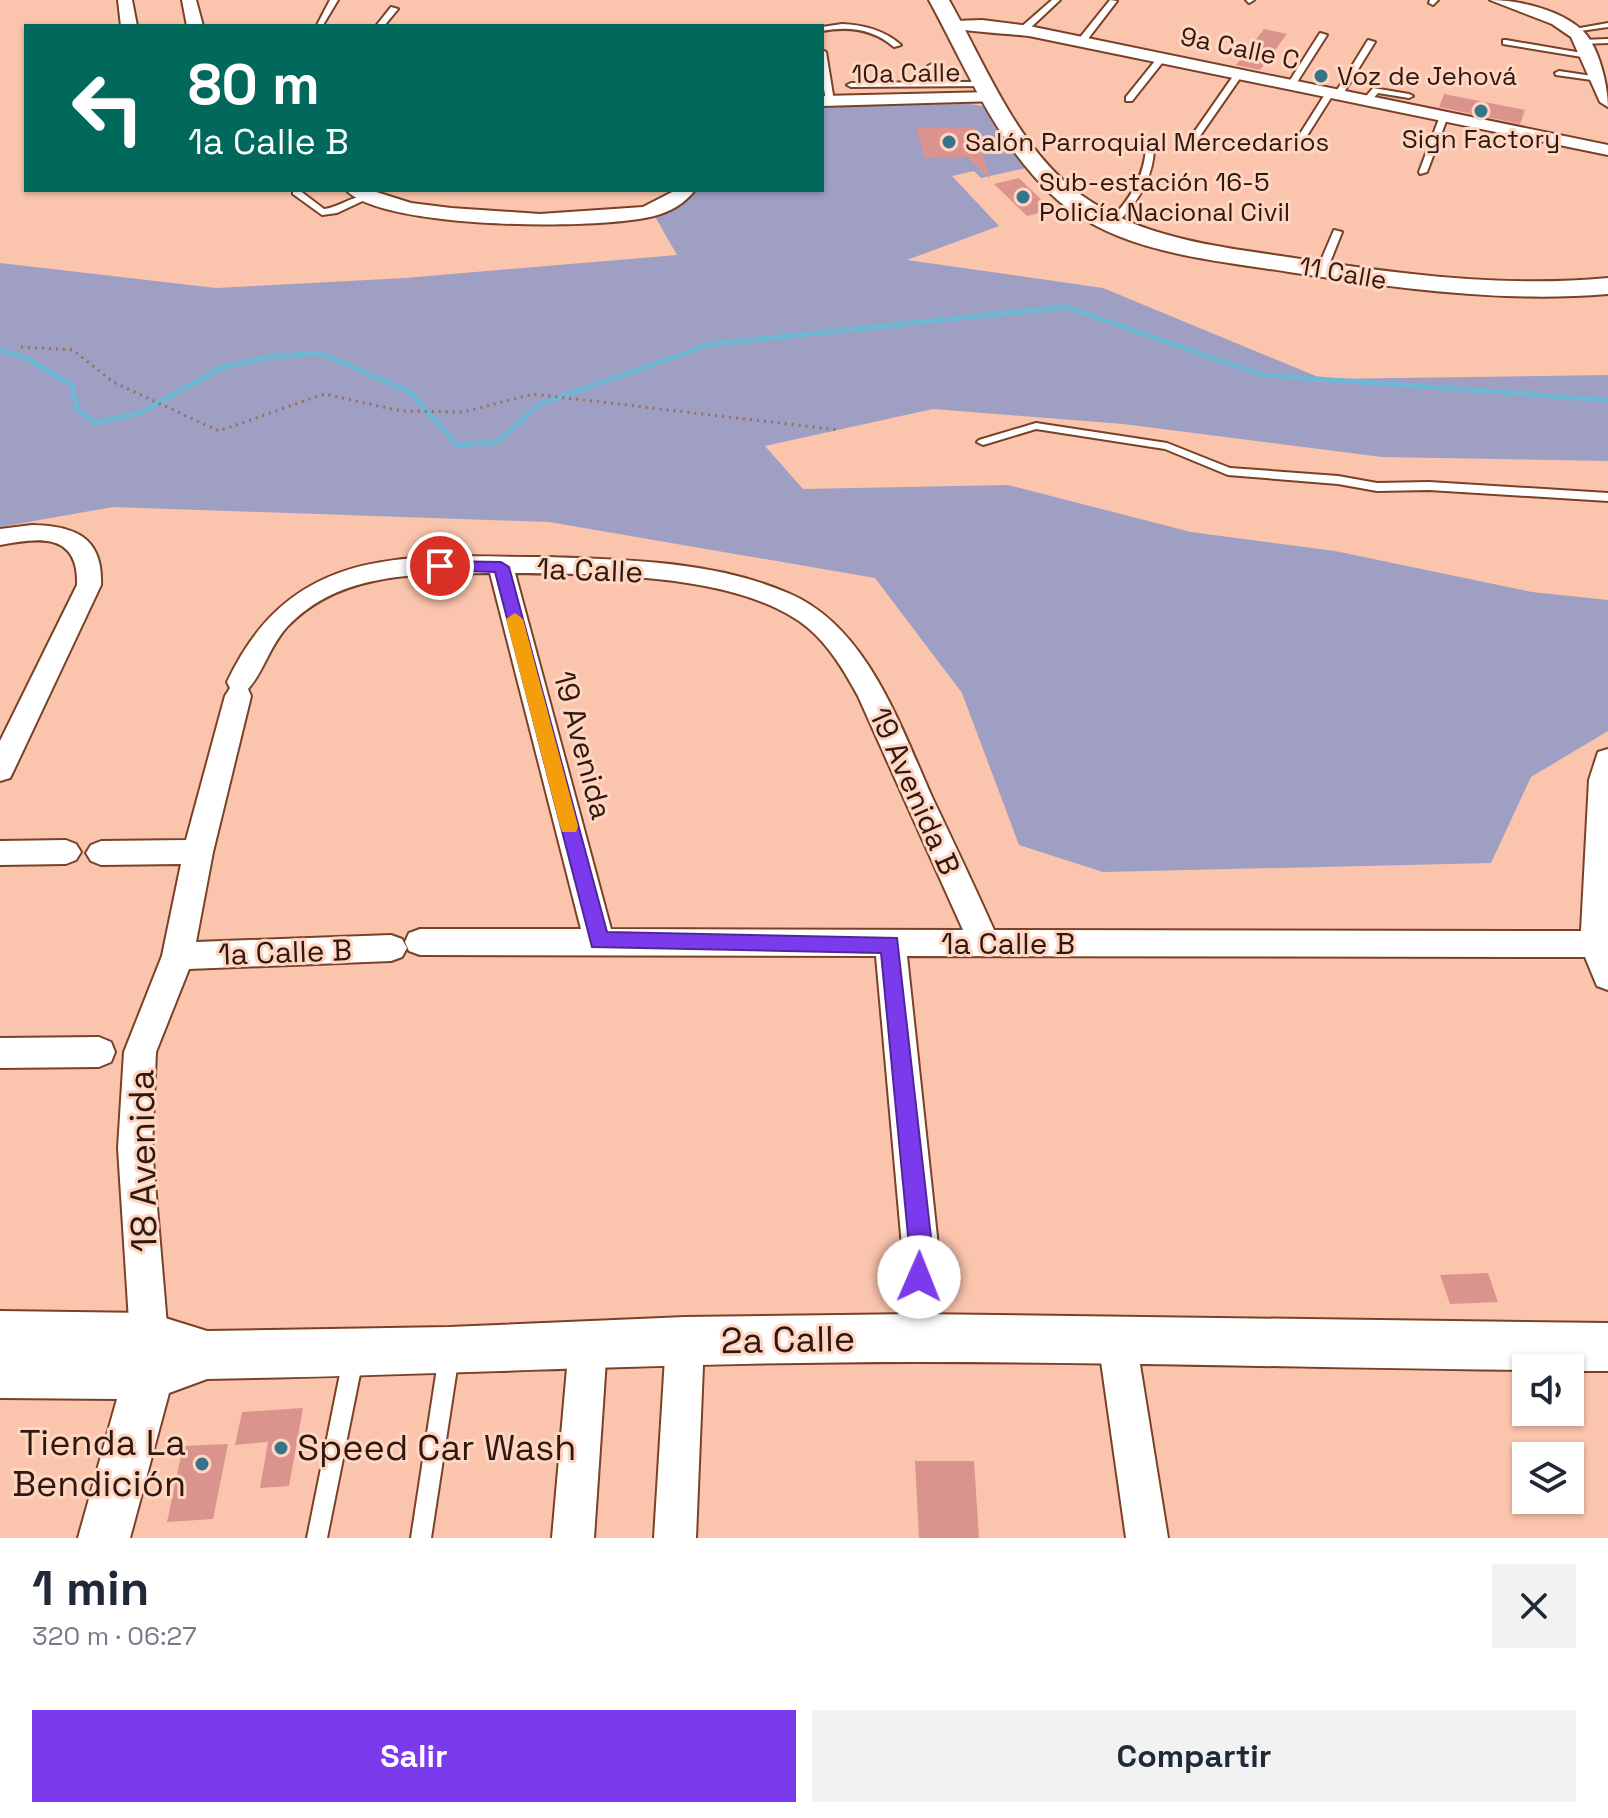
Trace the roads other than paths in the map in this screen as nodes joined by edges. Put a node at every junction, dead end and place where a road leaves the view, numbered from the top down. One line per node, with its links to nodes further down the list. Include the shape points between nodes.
1 (189, 0): 11 (street)
2 (334, 0): 9 (lane)
3 (939, 0): 14 (street, 11 Calle)
4 (1056, 0): 16 (lane)
5 (1497, 0): 22 (street, via 1557,21)
6 (131, 1): 10 (street)
7 (1113, 1): 19 (lane)
8 (394, 9): 12 (lane)
9 (320, 23)
10 (129, 24)
11 (195, 24)
12 (382, 24)
13 (1608, 25): 22 (lane)
14 (954, 26): 16 (street, 9a Calle C); 33 (street, 11 Calle)
15 (824, 29): 23 (lane, via 862,28 888,36)
16 (1023, 30): 19 (street, 9a Calle C)
17 (1323, 35): 32 (lane)
18 (1608, 41): 22 (lane)
19 (1081, 42): 24 (street, 9a Calle C)
20 (1371, 42): 35 (lane)
21 (1506, 42): 22 (lane)
22 (1581, 43): 29 (street)
23 (897, 45)
24 (1162, 58): 27 (street, 9a Calle C); 37 (lane)
25 (932, 66): 30 (lane)
26 (1559, 73): 29 (lane)
27 (1239, 74): 32 (street, 9a Calle C); 43 (lane)
28 (824, 76): 39 (lane)
29 (1599, 79): 40 (street)
30 (939, 84): 33 (lane); 34 (lane)
31 (851, 85): 34 (lane)
32 (1291, 85): 35 (street, 9a Calle C)
33 (988, 90): 34 (street, 10a Calle); 52 (street, 11 Calle, via 1059,189)
34 (895, 92): 39 (street, 10a Calle)
35 (1334, 94): 38 (street, 9a Calle C); 42 (lane)
36 (1409, 96): 38 (lane, via 1376,90)
37 (1129, 99)
38 (1367, 100): 41 (street, 9a Calle C)
39 (826, 101)
40 (1608, 102)
41 (1444, 116): 45 (street, 9a Calle C); 46 (lane)
42 (1302, 137)
43 (1192, 141)
44 (1150, 146): 52 (lane, via 1151,164 1123,214)
45 (1608, 150)
46 (1423, 172)
47 (296, 192): 50 (lane, via 322,212 334,211)
48 (428, 192): 51 (street)
49 (684, 192): 51 (street, via 677,199 602,219)
50 (360, 194): 51 (street)
51 (421, 211)
52 (1111, 224): 54 (street, 11 Calle, via 1188,248)
53 (1337, 232): 54 (lane)
54 (1322, 270): 55 (street, 11 Calle, via 1464,291)
55 (1608, 286)
56 (983, 442): 57 (lane, via 1036,426 1167,446 1228,471 1377,487)
57 (1608, 497)
58 (0, 537): 63 (street, via 23,532 63,536 77,542 92,568 89,585)
59 (501, 567): 60 (street, 1a Calle, via 389,568); 61 (street, 1a Calle, via 623,569 714,579 799,608); 68 (street, 19 Avenida)
60 (324, 589): 65 (street, 18 Avenida, via 269,628 251,654)
61 (837, 646): 69 (street, 19 Avenida B, via 867,684)
62 (1608, 760): 71 (street)
63 (0, 770)
64 (66, 852): 66 (street)
65 (198, 852): 67 (street); 72 (street, 18 Avenida)
66 (0, 853)
67 (101, 853)
68 (599, 941): 70 (street, 1a Calle B); 72 (street, 1a Calle B)
69 (984, 942): 70 (street, 1a Calle B); 71 (street, 1a Calle B)
70 (890, 944): 77 (street, via 920,1246)
71 (1595, 944): 73 (street)
72 (178, 956): 84 (street, 18 Avenida, via 140,1052 135,1148)
73 (1608, 976)
74 (99, 1052): 75 (street)
75 (0, 1053)
76 (0, 1335): 84 (street)
77 (916, 1338): 78 (street, 2a Calle); 79 (street, 2a Calle)
78 (1117, 1340): 81 (street, 2a Calle); 91 (street)
79 (685, 1341): 80 (street, 2a Calle); 90 (street)
80 (588, 1345): 83 (street, 2a Calle); 89 (street)
81 (1608, 1347)
82 (354, 1350): 83 (street, 2a Calle); 84 (street, 2a Calle); 87 (lane)
83 (449, 1351): 88 (lane)
84 (149, 1356): 85 (street); 86 (street, 18 Avenida)
85 (0, 1373)
86 (104, 1538)
87 (317, 1538)
88 (421, 1538)
89 (573, 1538)
90 (675, 1538)
91 (1147, 1538)

